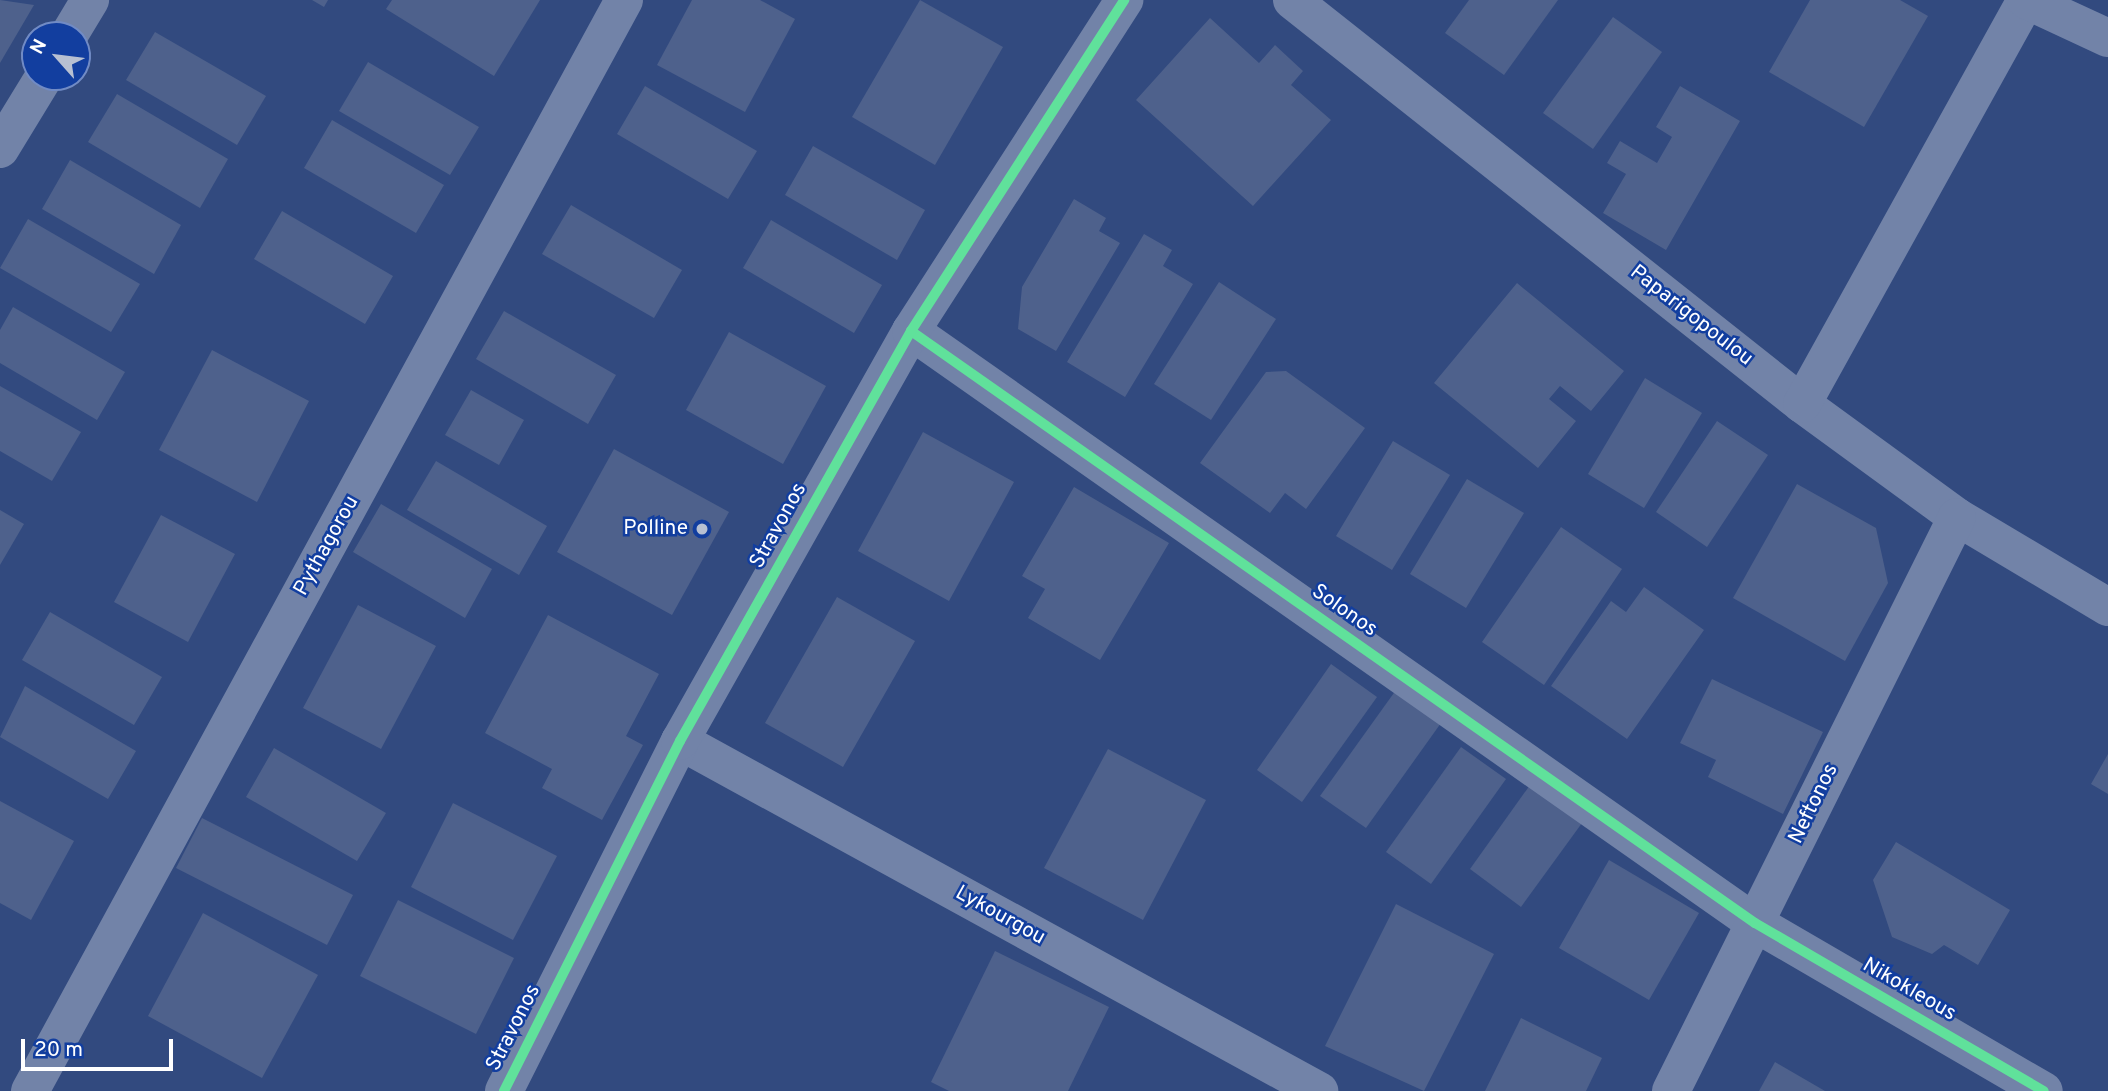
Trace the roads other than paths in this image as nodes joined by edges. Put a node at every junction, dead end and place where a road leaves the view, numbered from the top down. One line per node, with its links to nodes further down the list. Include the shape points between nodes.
1 (90, 0): 6 (street)
2 (624, 0): 16 (street, Pythagorou)
3 (1124, 0): 10 (street, Stravonos)
4 (1292, 0): 11 (street, Paparigopoulou)
5 (2026, 0): 7 (street); 11 (street)
6 (77, 21)
7 (2108, 38)
8 (35, 91): 9 (street)
9 (0, 149)
10 (911, 331): 14 (street, Stravonos); 15 (street, Solonos)
11 (1802, 404): 12 (street, Paparigopoulou)
12 (1957, 517): 13 (street, Paparigopoulou); 15 (street, Neftonos)
13 (2108, 607)
14 (680, 741): 17 (street, Stravonos); 18 (street, Lykourgou)
15 (1755, 923): 19 (street, Neftonos); 20 (street, Nikokleous)
16 (30, 1091)
17 (504, 1091)
18 (1319, 1091)
19 (1671, 1091)
20 (2044, 1091)

